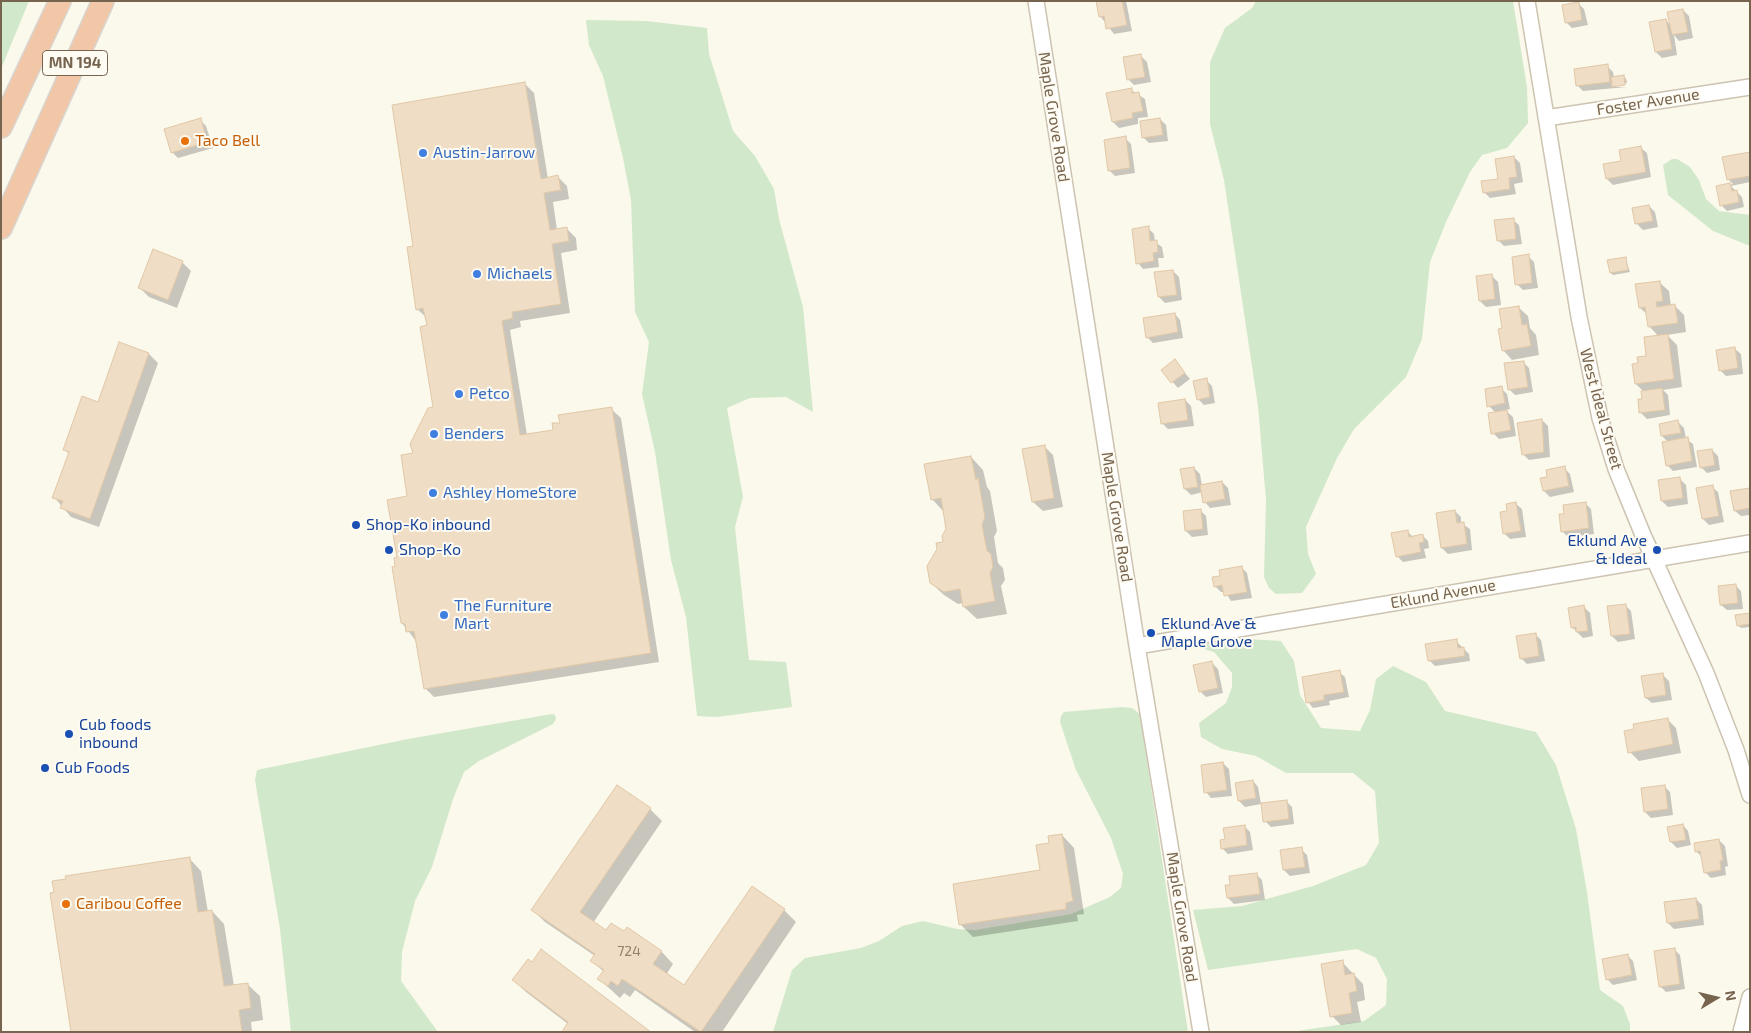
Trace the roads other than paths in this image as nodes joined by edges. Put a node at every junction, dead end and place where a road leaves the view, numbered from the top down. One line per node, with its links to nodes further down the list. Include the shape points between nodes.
1 (60, 1): 9 (highway, MN 194)
2 (103, 1): 6 (highway, MN 194)
3 (120, 1): 6 (highway, via 103,32)
4 (1036, 1): 13 (street, Maple Grove Road)
5 (1527, 1): 8 (street, West Ideal Street)
6 (70, 74): 10 (highway, MN 194)
7 (1750, 87): 8 (street, Foster Avenue)
8 (1546, 118): 12 (street, West Ideal Street, via 1596,401 1616,469)
9 (1, 127)
10 (1, 228)
11 (1750, 543): 12 (street, Eklund Avenue)
12 (1654, 558): 13 (street, Eklund Avenue); 14 (street, West Ideal Street, via 1706,673)
13 (1137, 646): 16 (street, Maple Grove Road)
14 (1750, 795)
15 (1750, 997): 17 (street)
16 (1201, 1032)
17 (1741, 1032)

